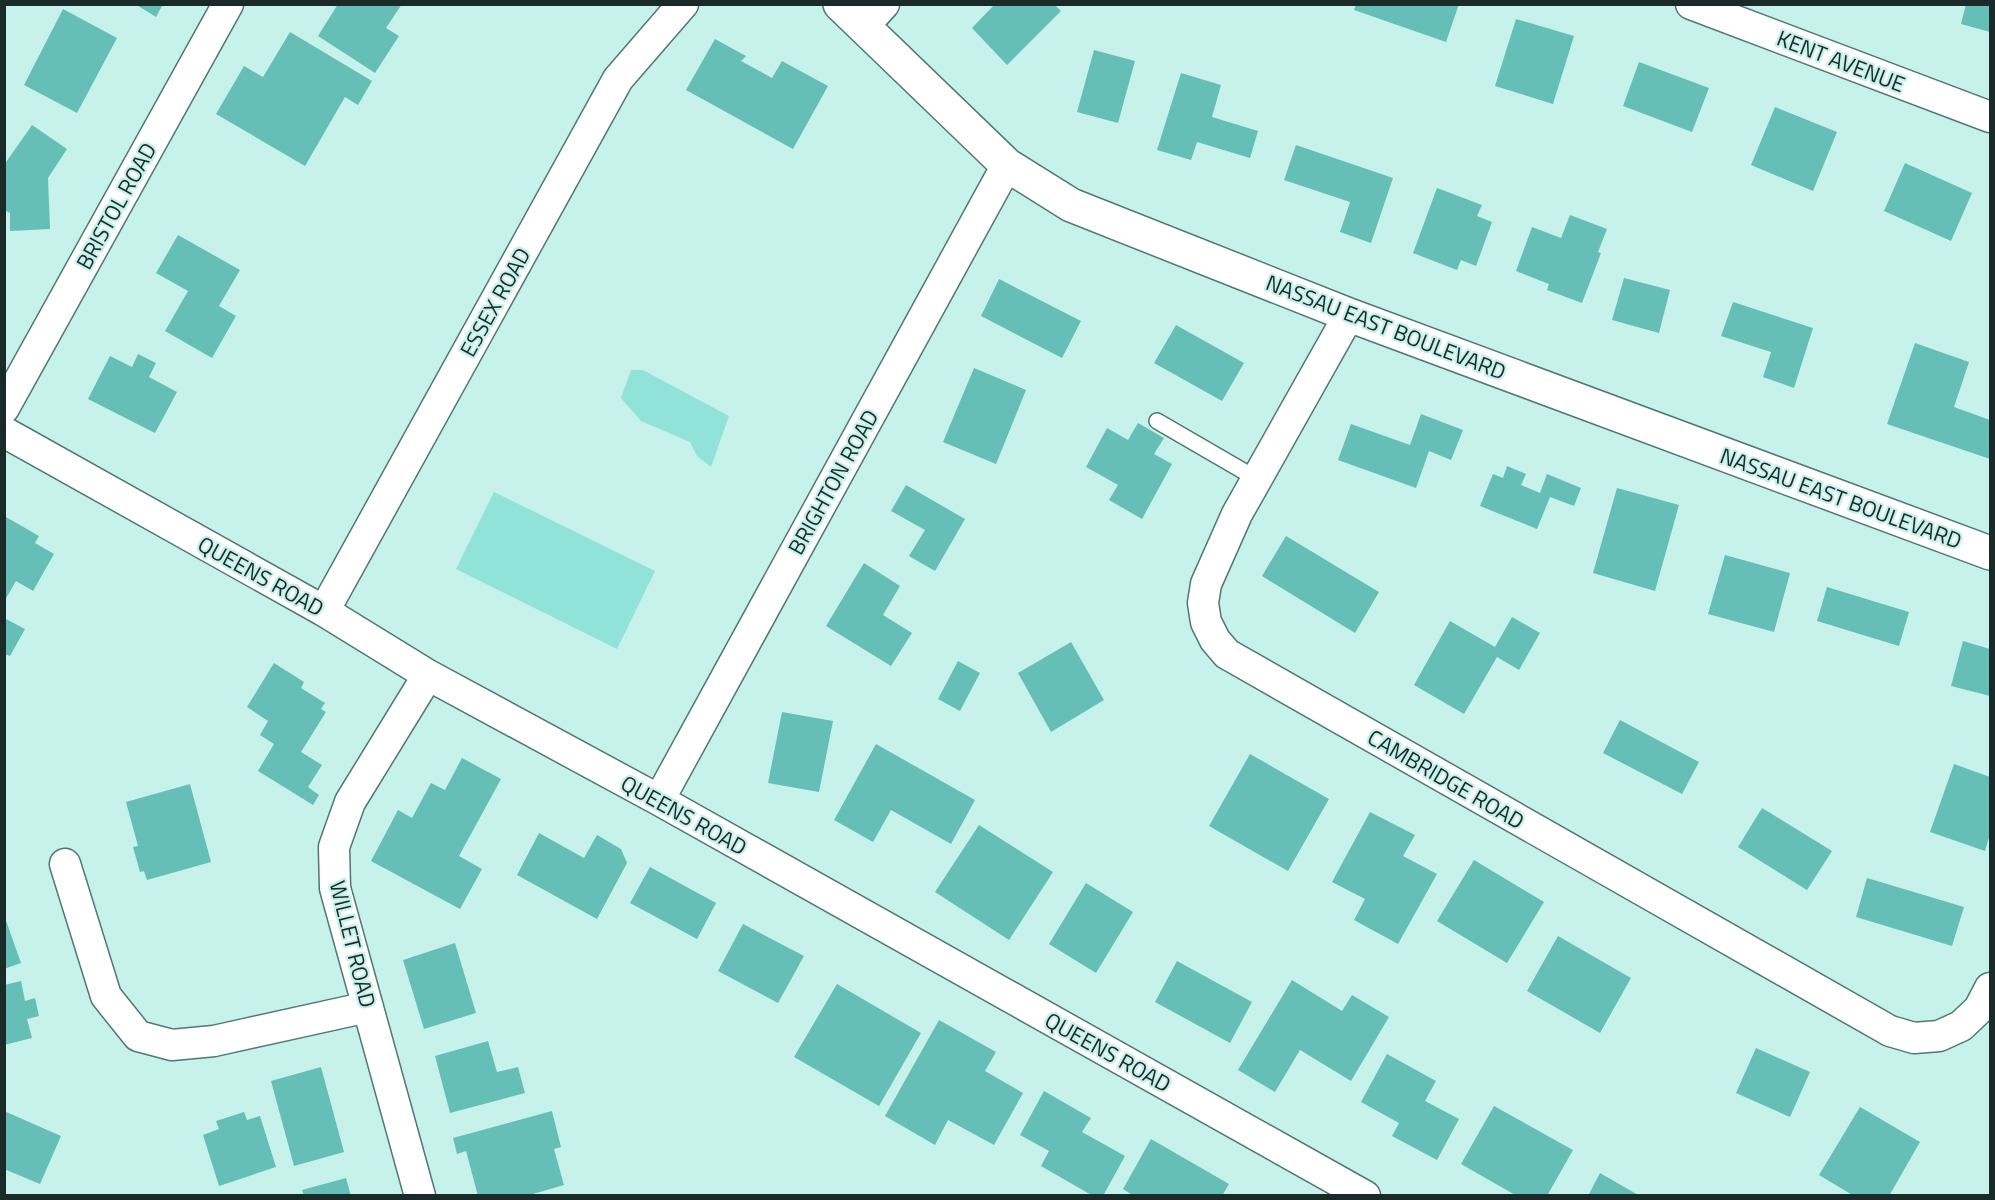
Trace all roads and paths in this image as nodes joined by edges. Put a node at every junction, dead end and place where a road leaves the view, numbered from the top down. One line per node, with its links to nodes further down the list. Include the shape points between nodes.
1 (228, 4): 8 (street, BRISTOL ROAD)
2 (683, 4): 13 (street, ESSEX ROAD, via 618,79)
3 (1691, 4): 5 (street, KENT AVENUE)
4 (862, 12): 6 (street, NASSAU EAST BOULEVARD)
5 (1990, 117)
6 (1007, 165): 7 (street, NASSAU EAST BOULEVARD, via 1071,205); 15 (street, BRIGHTON ROAD)
7 (1349, 315): 11 (street, CAMBRIDGE ROAD); 12 (street, NASSAU EAST BOULEVARD)
8 (4, 408)
9 (1157, 421): 11 (lane)
10 (4, 432): 13 (street, QUEENS ROAD)
11 (1257, 479): 17 (street, CAMBRIDGE ROAD, via 1206,584 1206,622 1227,654 1890,1031 1914,1038 1939,1036 1961,1026 1979,1009)
12 (1990, 553)
13 (324, 611): 14 (street, QUEENS ROAD)
14 (428, 675): 15 (street, QUEENS ROAD); 18 (street, WILLET ROAD, via 350,802 334,847 335,888)
15 (659, 800): 20 (street, QUEENS ROAD)
16 (65, 864): 18 (street, via 106,996 138,1036 172,1045 214,1041)
17 (1990, 988)
18 (368, 1007): 19 (street, WILLET ROAD)
19 (420, 1196)
20 (1365, 1196)

